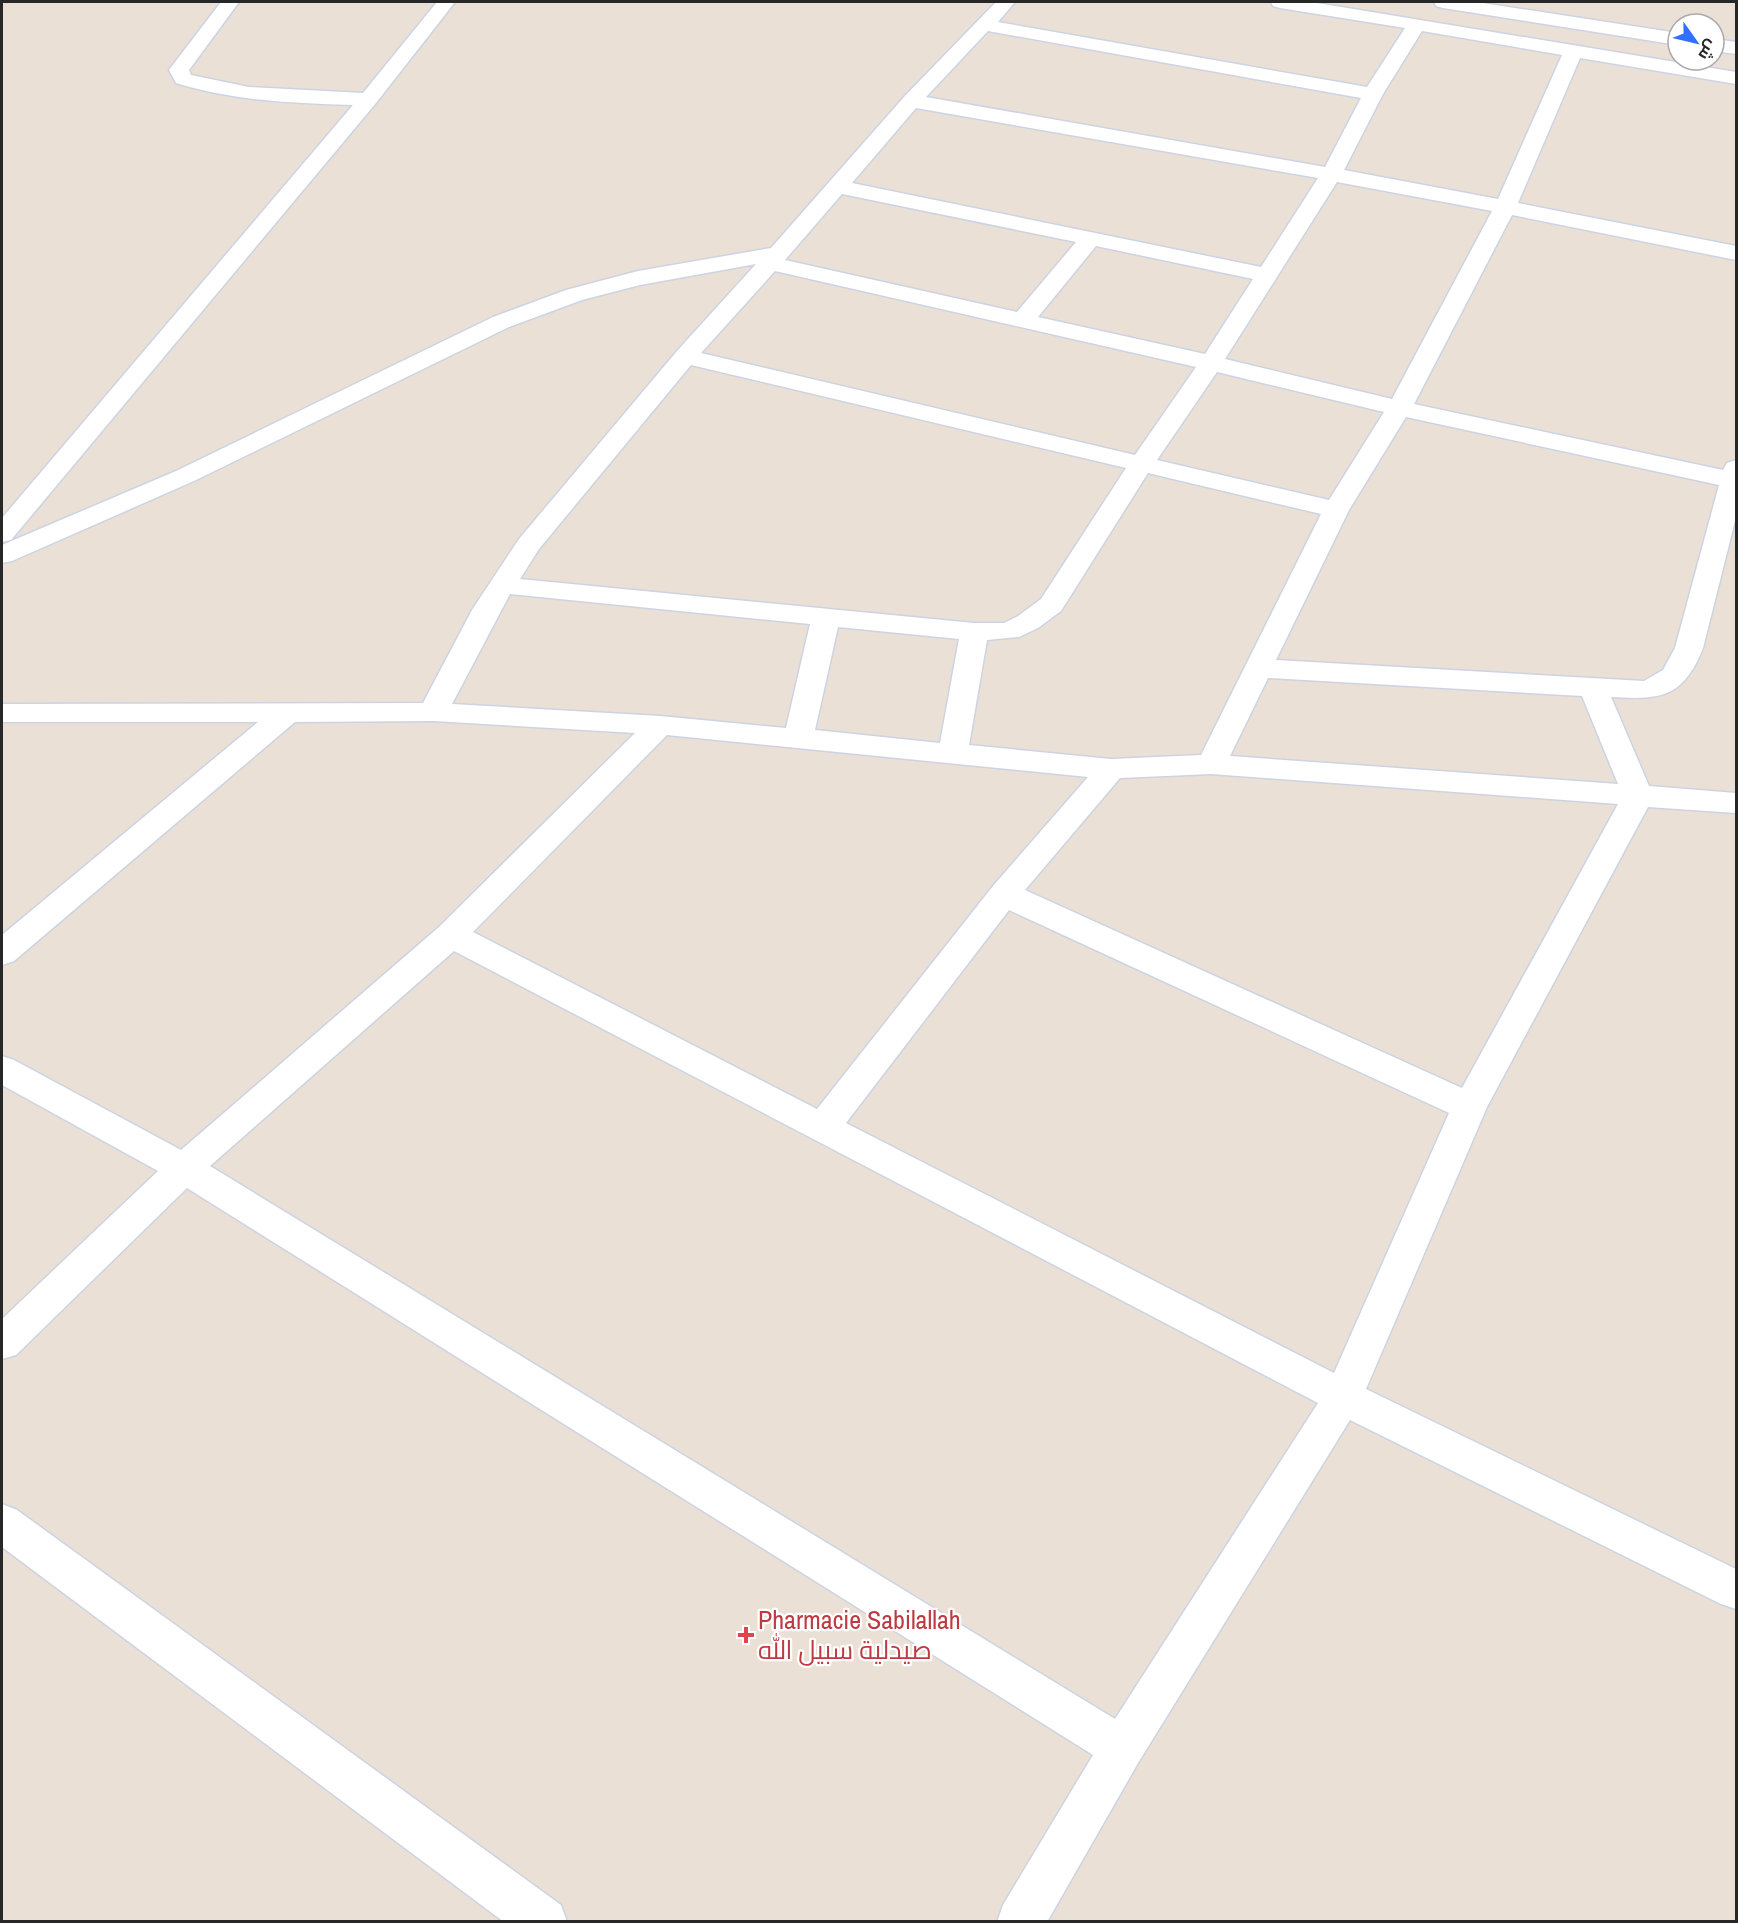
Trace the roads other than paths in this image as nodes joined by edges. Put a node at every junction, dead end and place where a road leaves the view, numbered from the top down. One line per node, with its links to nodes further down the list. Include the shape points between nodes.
1 (230, 2): 12 (street, via 178,70 183,79 199,86 236,91)
2 (446, 2): 12 (street)
3 (1006, 2): 7 (street)
4 (1281, 2): 6 (street)
5 (1443, 2): 8 (street)
6 (1417, 24): 9 (street); 11 (street)
7 (985, 25): 11 (street); 13 (street)
8 (1666, 37)
9 (1573, 51): 10 (street); 16 (street)
10 (1737, 78)
11 (1373, 94): 14 (street)
12 (369, 99): 28 (street)
13 (911, 101): 14 (street); 15 (street)
14 (1332, 173): 16 (street); 20 (street)
15 (837, 186): 17 (street); 19 (street)
16 (1506, 205): 18 (street); 24 (street)
17 (1091, 238): 20 (street); 21 (street)
18 (1737, 253)
19 (773, 259): 21 (street); 22 (street); 29 (street, via 638,278 501,322 185,476)
20 (1267, 274): 23 (street)
21 (1022, 321): 23 (street)
22 (685, 356): 25 (street); 30 (street, via 528,545)
23 (1211, 363): 24 (street); 25 (street)
24 (1399, 408): 26 (street); 27 (street)
25 (1142, 464): 27 (street); 32 (street, via 1051,605 1009,631)
26 (1736, 476): 34 (street, via 1680,672 1666,685 1644,690)
27 (1336, 510): 33 (street)
28 (2, 534)
29 (2, 555)
30 (502, 585): 31 (street); 36 (street)
31 (826, 617): 32 (street); 39 (street)
32 (974, 632): 40 (street)
33 (1257, 668): 34 (street); 41 (street)
34 (1593, 688): 43 (street)
35 (288, 712): 36 (street); 37 (street); 47 (street)
36 (433, 712): 38 (street)
37 (2, 713)
38 (660, 724): 39 (street); 46 (street)
39 (798, 738): 40 (street)
40 (953, 753): 42 (street)
41 (1211, 765): 42 (street); 43 (street)
42 (1111, 769): 45 (street)
43 (1638, 796): 44 (street); 49 (street)
44 (1737, 803)
45 (1004, 894): 49 (street); 50 (street)
46 (451, 935): 50 (street); 51 (street)
47 (2, 952)
48 (2, 1069): 51 (street)
49 (1469, 1107): 53 (street)
50 (823, 1127): 53 (street)
51 (184, 1168): 52 (street); 56 (street)
52 (2, 1343)
53 (1342, 1397): 55 (street); 56 (street)
54 (2, 1523): 57 (street)
55 (1737, 1590)
56 (1122, 1748): 58 (street)
57 (544, 1922)
58 (1020, 1922)

